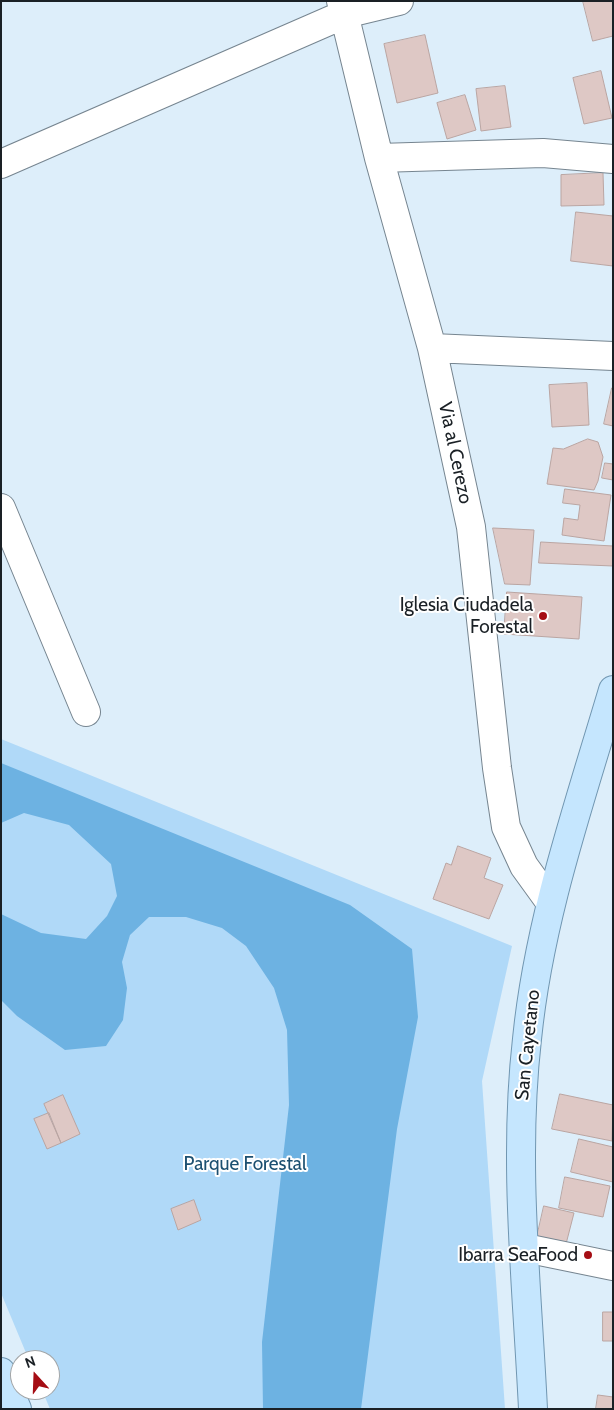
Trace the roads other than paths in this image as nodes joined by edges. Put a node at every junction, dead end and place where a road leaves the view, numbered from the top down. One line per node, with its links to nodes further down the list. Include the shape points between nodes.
1 (399, 1): 2 (street)
2 (343, 8): 3 (street, Via al Cerezo); 5 (street)
3 (379, 158): 4 (street, via 543,153); 6 (street, Via al Cerezo)
4 (613, 159)
5 (1, 164)
6 (432, 348): 7 (street); 11 (street, Via al Cerezo, via 471,526 506,827 524,866)
7 (613, 356)
8 (1, 508): 10 (street)
9 (613, 690): 11 (main road, San Cayetano)
10 (86, 712)
11 (550, 902): 12 (main road, San Cayetano, via 528,1029 521,1110)
12 (525, 1248): 13 (street); 16 (main road, San Cayetano)
13 (613, 1266)
14 (1, 1372): 15 (main road)
15 (17, 1409)
16 (534, 1409)

